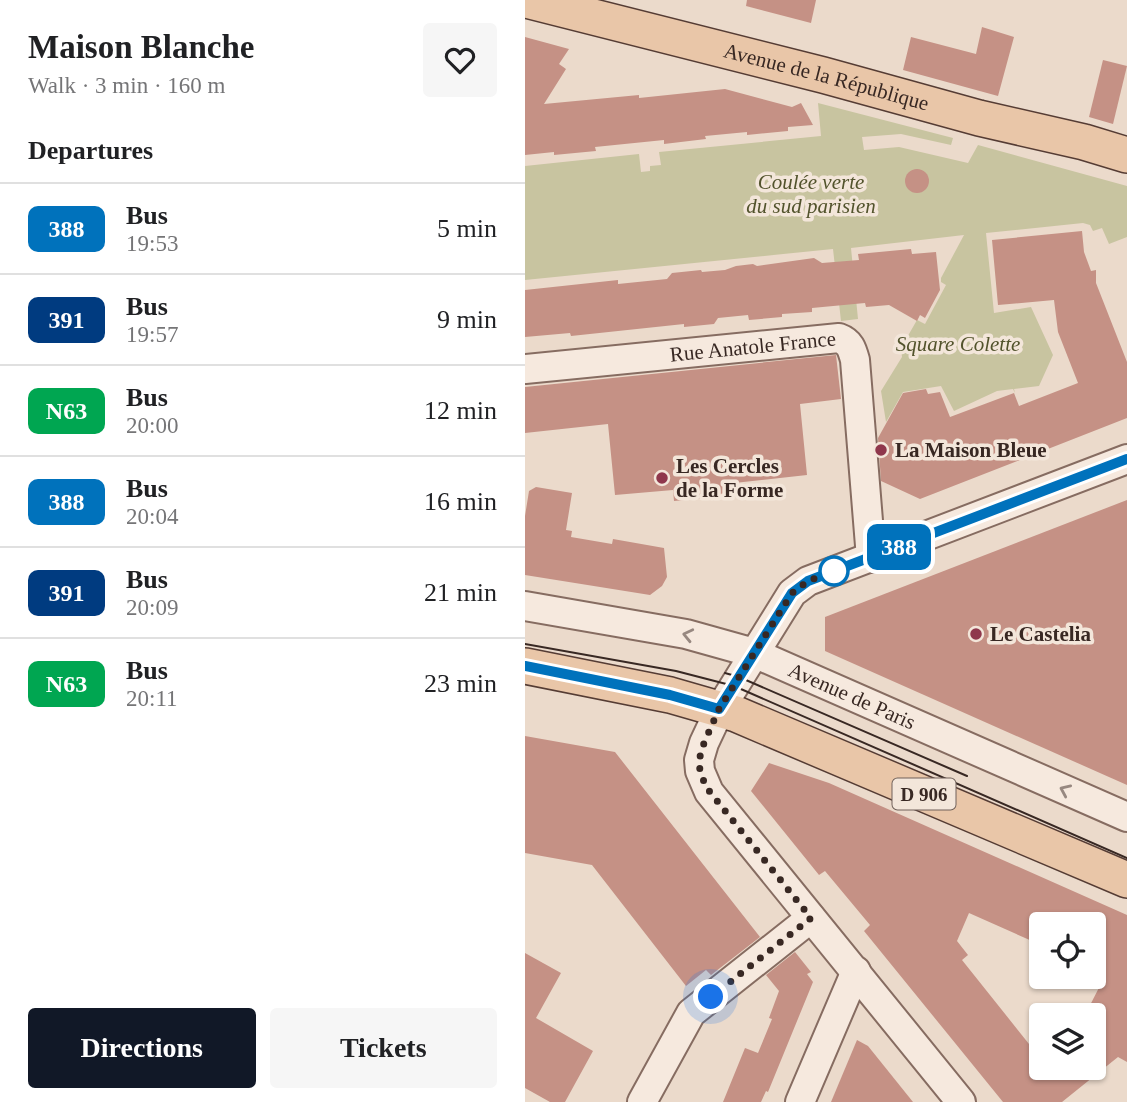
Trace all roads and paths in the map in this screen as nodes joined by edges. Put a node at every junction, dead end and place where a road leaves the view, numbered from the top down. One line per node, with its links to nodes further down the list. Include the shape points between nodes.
1 (526, 0): 2 (main road, Avenue de la République)
2 (1127, 155)
3 (525, 369): 5 (street, Rue Anatole France, via 846,340 855,360)
4 (1127, 459): 5 (street)
5 (871, 558): 7 (street, via 808,581 792,593)
6 (525, 606): 7 (street, Avenue de Paris, one-way to 6, via 686,634)
7 (754, 653): 9 (street); 10 (street, Avenue de Paris, one-way to 7)
8 (525, 666): 9 (main road, D 906)
9 (719, 709): 11 (main road, D 906); 12 (street, via 699,760 706,787)
10 (1127, 817)
11 (1127, 880)
12 (811, 918): 13 (street); 14 (street, via 691,1013)
13 (856, 971): 15 (street); 16 (street)
14 (642, 1102)
15 (800, 1102)
16 (961, 1102)

